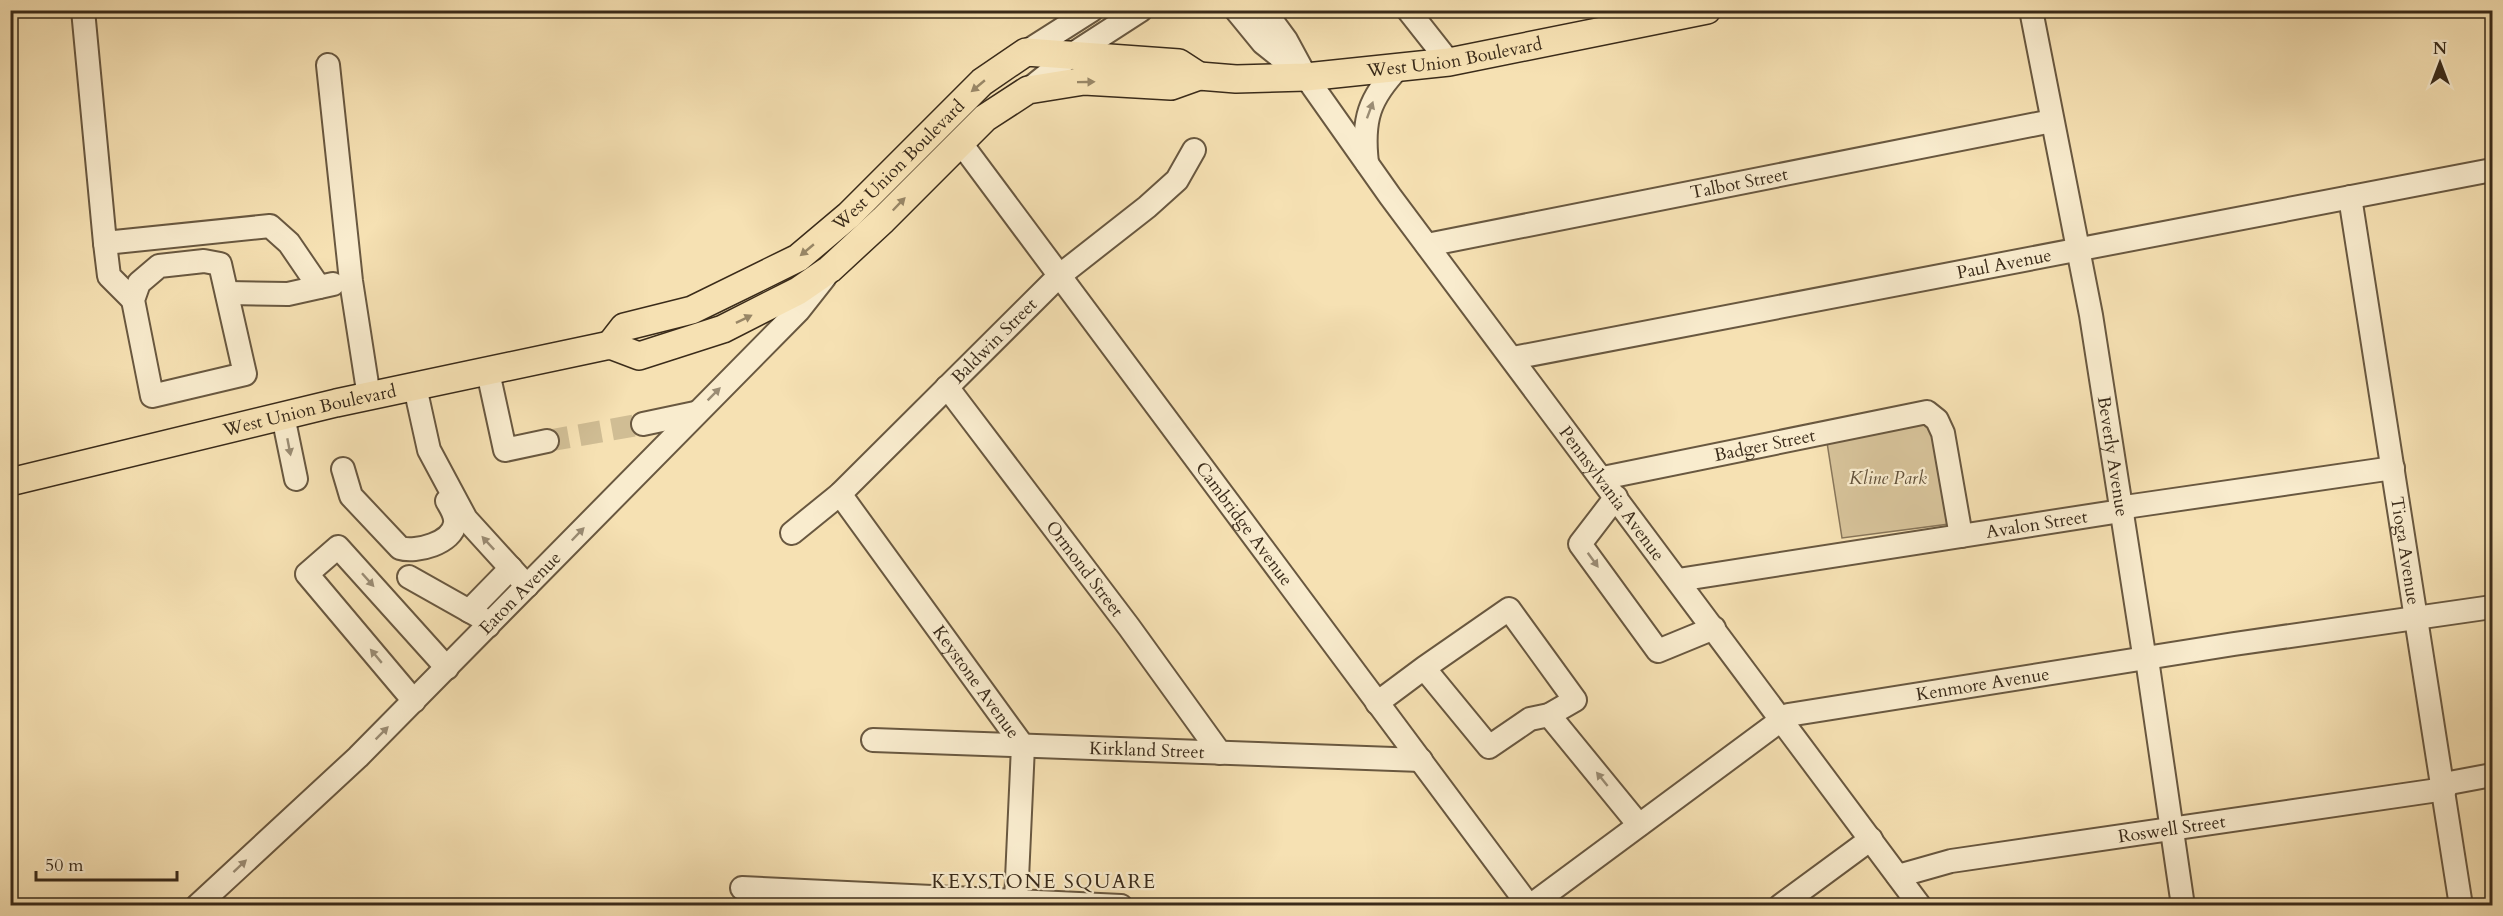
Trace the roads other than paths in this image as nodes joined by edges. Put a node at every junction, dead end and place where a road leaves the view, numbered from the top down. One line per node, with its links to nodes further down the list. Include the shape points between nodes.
1 (83, 10): 23 (street)
2 (1092, 10): 9 (street)
3 (1141, 10): 10 (street)
4 (1236, 10): 15 (street, Pennsylvania Avenue, via 1263,43)
5 (1264, 10): 15 (street, Pennsylvania Avenue)
6 (1408, 10): 11 (street)
7 (1707, 10): 11 (main road, West Union Boulevard)
8 (2031, 10): 17 (street, Beverly Avenue)
9 (1026, 52): 10 (main road, West Union Boulevard); 32 (main road, West Union Boulevard, one-way to 32, via 982,82 849,214 798,258 693,310 624,327)
10 (1073, 54): 14 (main road, West Union Boulevard, via 1179,63); 16 (street)
11 (1449, 62): 13 (main road, West Union Boulevard)
12 (328, 65): 28 (street)
13 (1399, 67): 15 (main road, West Union Boulevard); 20 (street, one-way to 13, via 1367,116 1380,89)
14 (1199, 76): 15 (main road, West Union Boulevard); 16 (main road, West Union Boulevard, one-way to 14, via 1084,81 1171,86)
15 (1306, 77): 20 (street, Pennsylvania Avenue)
16 (1028, 90): 18 (main road, West Union Boulevard, via 985,118)
17 (2052, 121): 24 (street, Talbot Street); 25 (street, Beverly Avenue)
18 (960, 142): 26 (main road, West Union Boulevard, one-way to 18); 27 (street, Cambridge Avenue)
19 (1194, 150): 27 (street, Baldwin Street, via 1177,180 1155,201)
20 (1367, 163): 24 (street, Pennsylvania Avenue)
21 (2493, 170): 22 (street, Paul Avenue)
22 (2350, 197): 25 (street, Paul Avenue); 43 (street, Tioga Avenue)
23 (105, 243): 29 (street, via 270,226 289,243); 31 (street, via 109,276)
24 (1427, 245): 33 (street, Pennsylvania Avenue)
25 (2078, 250): 33 (street, Paul Avenue); 50 (street, Beverly Avenue)
26 (830, 269): 32 (main road, West Union Boulevard, one-way to 26, via 639,356 723,329 798,291); 38 (street, Eaton Avenue, one-way to 26, via 816,292)
27 (1059, 276): 36 (street, Baldwin Street); 66 (street, Cambridge Avenue)
28 (351, 281): 29 (street); 37 (street)
29 (319, 287): 30 (street, via 288,294)
30 (227, 293): 31 (street, via 220,264 204,261 159,266 140,283); 31 (street, via 245,374 152,396)
31 (134, 300)
32 (610, 345): 34 (main road, West Union Boulevard)
33 (1513, 358): 45 (street, Pennsylvania Avenue)
34 (488, 372): 35 (main road, West Union Boulevard); 41 (street, via 505,450)
35 (415, 387): 37 (main road, West Union Boulevard); 42 (street)
36 (947, 387): 48 (street, Baldwin Street); 71 (street, Ormond Street)
37 (369, 397): 39 (main road, West Union Boulevard)
38 (695, 413): 40 (street); 56 (street, Eaton Avenue, one-way to 38)
39 (283, 416): 46 (street, one-way to 46); 47 (main road, West Union Boulevard)
40 (643, 424)
41 (547, 441)
42 (434, 461): 44 (street, via 434,477 454,514 455,525 451,533 422,550 411,551 400,548 351,495); 53 (street, one-way to 42, via 466,519)
43 (2393, 468): 50 (street, Avalon Street, via 2132,506); 59 (street, Tioga Avenue)
44 (343, 469)
45 (1603, 478): 49 (street, Pennsylvania Avenue); 52 (street, Badger Street, via 1927,412 1937,420 1943,433)
46 (296, 479)
47 (10, 482)
48 (840, 494): 51 (street, Baldwin Street); 70 (street, Keystone Avenue)
49 (1616, 497): 55 (street, Pennsylvania Avenue); 61 (street, one-way to 61, via 1580,544 1658,651)
50 (2121, 511): 52 (street, Avalon Street); 62 (street, Beverly Avenue)
51 (792, 533)
52 (1961, 536): 55 (street, Avalon Street)
53 (511, 568): 56 (street); 58 (street)
54 (409, 577): 58 (street)
55 (1678, 580): 61 (street, Pennsylvania Avenue)
56 (527, 586): 60 (street, Eaton Avenue)
57 (2493, 607): 59 (street, Kenmore Avenue)
58 (469, 611): 60 (street)
59 (2418, 618): 62 (street, Kenmore Avenue); 74 (street, Tioga Avenue)
60 (488, 626): 63 (street, Eaton Avenue)
61 (1714, 628): 68 (street, Pennsylvania Avenue)
62 (2147, 659): 68 (street, Kenmore Avenue); 76 (street, Beverly Avenue)
63 (447, 668): 65 (street, Eaton Avenue); 65 (street, one-way to 63, via 307,574 338,546)
64 (1424, 668): 66 (street); 67 (street, via 1489,747 1530,719); 67 (street, via 1509,609 1575,700)
65 (414, 701): 81 (street, Eaton Avenue, one-way to 65)
66 (1377, 703): 72 (street, Cambridge Avenue)
67 (1550, 715): 75 (street, one-way to 67)
68 (1781, 719): 75 (street, Kenmore Avenue); 77 (street, Pennsylvania Avenue)
69 (873, 740): 70 (street, Kirkland Street)
70 (1023, 746): 71 (street, Kirkland Street); 80 (street, Keystone Avenue)
71 (1220, 753): 72 (street, Kirkland Street)
72 (1421, 760): 83 (street, Cambridge Avenue)
73 (2493, 775): 74 (street, Roswell Street)
74 (2445, 786): 76 (street, Roswell Street); 87 (street, Tioga Avenue)
75 (1639, 825): 83 (street, Kenmore Avenue)
76 (2172, 831): 78 (street, Roswell Street, via 1951,861); 86 (street, Beverly Avenue)
77 (1870, 839): 78 (street, Pennsylvania Avenue); 84 (street)
78 (1898, 876): 85 (street, Pennsylvania Avenue)
79 (742, 888): 80 (street)
80 (1016, 901): 82 (street)
81 (197, 906)
82 (1121, 906)
83 (1530, 906)
84 (1780, 906)
85 (1920, 906)
86 (2183, 906)
87 (2461, 906)

